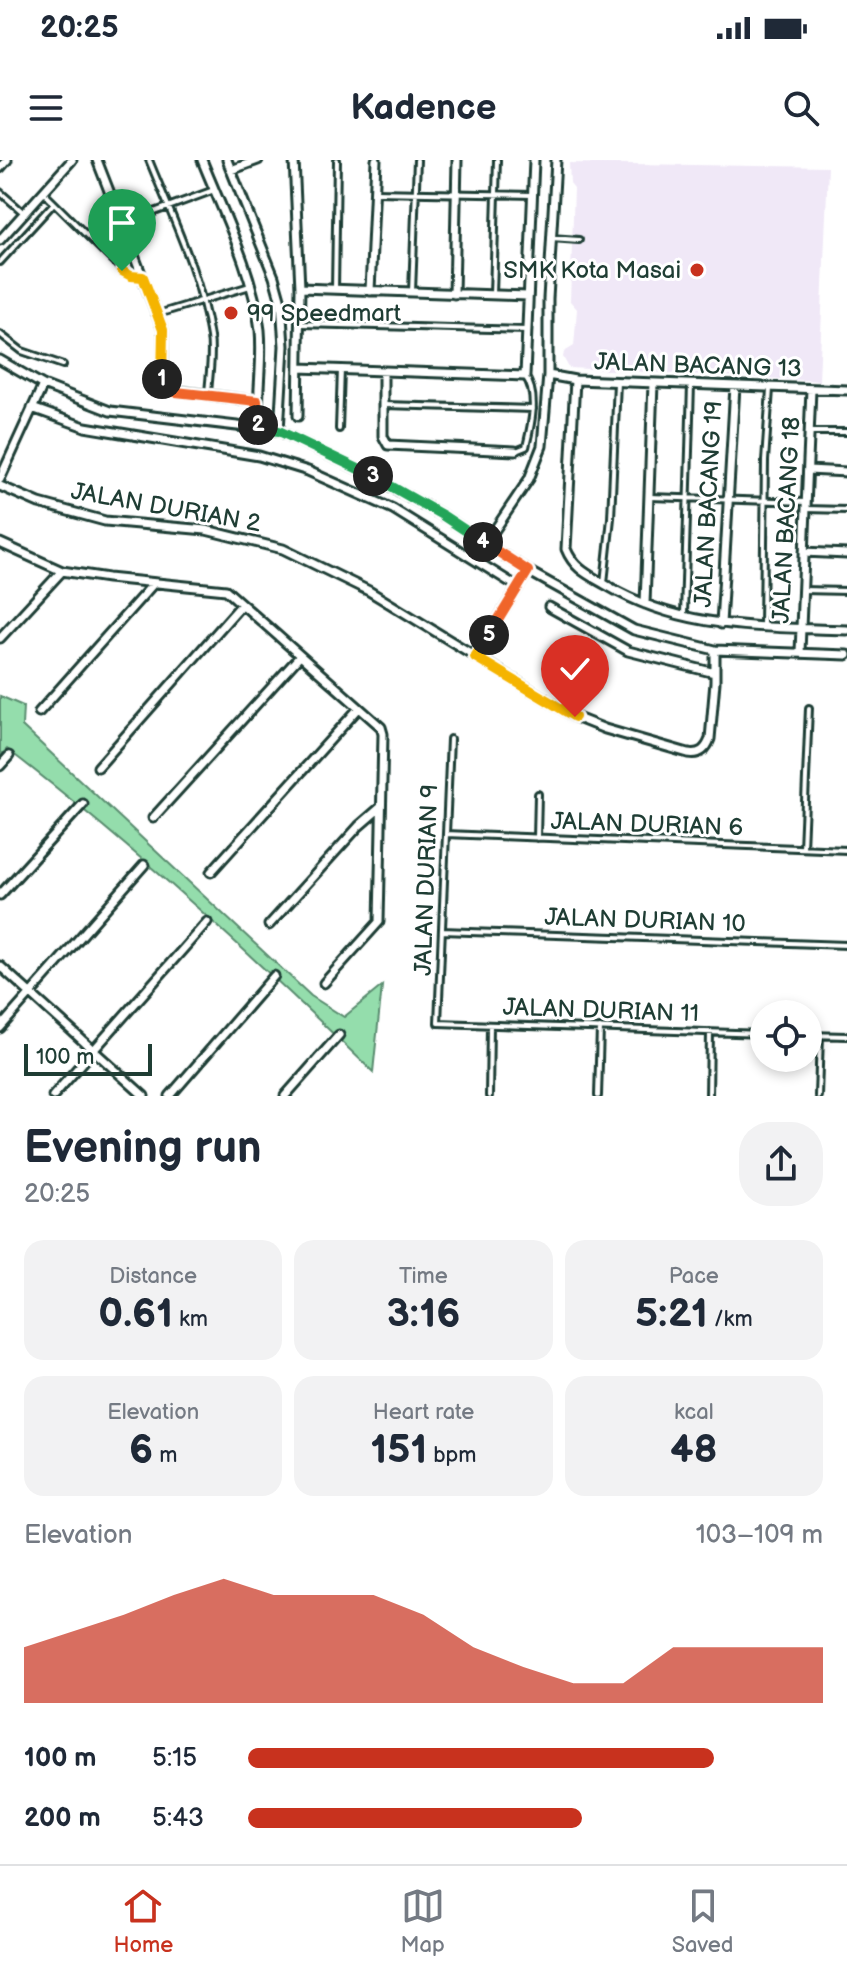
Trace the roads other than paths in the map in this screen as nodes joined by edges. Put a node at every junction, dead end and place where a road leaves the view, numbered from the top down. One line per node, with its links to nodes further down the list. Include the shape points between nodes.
1 (7, 160): 16 (street)
2 (72, 160): 20 (street)
3 (97, 160): 29 (street)
4 (149, 160): 27 (lane)
5 (202, 160): 18 (street)
6 (227, 160): 17 (street)
7 (258, 160): 17 (street)
8 (294, 160): 36 (street)
9 (337, 160): 37 (lane)
10 (376, 160): 21 (street)
11 (417, 160): 22 (lane)
12 (457, 160): 23 (street)
13 (497, 160): 24 (lane)
14 (534, 160): 25 (street)
15 (556, 160): 30 (street)
16 (0, 168)
17 (231, 170): 72 (street, via 281,302)
18 (214, 190): 27 (lane); 35 (street)
19 (0, 192): 28 (lane)
20 (43, 192): 26 (lane); 28 (street)
21 (374, 192): 22 (lane); 38 (street)
22 (416, 193): 23 (lane); 39 (lane)
23 (457, 194): 24 (lane); 40 (street)
24 (496, 195): 25 (lane); 41 (lane)
25 (532, 195): 42 (street)
26 (54, 203): 33 (lane); 34 (lane, via 122,271)
27 (168, 207): 29 (lane); 43 (lane)
28 (24, 213): 31 (street)
29 (122, 224): 34 (street)
30 (551, 238): 32 (lane); 53 (street)
31 (0, 240)
32 (579, 240)
33 (0, 262)
34 (143, 277): 44 (street)
35 (252, 285): 43 (lane); 65 (street, via 260,332)
36 (300, 288): 37 (street); 45 (street)
37 (335, 290): 38 (street)
38 (370, 291): 39 (street)
39 (412, 292): 40 (street)
40 (454, 294): 41 (street)
41 (493, 295): 42 (street)
42 (528, 296): 46 (street)
43 (203, 301): 44 (lane); 64 (lane, via 211,341)
44 (157, 314): 64 (street, via 163,330 163,389)
45 (300, 324): 46 (lane); 50 (street)
46 (527, 330): 54 (street)
47 (0, 334): 49 (lane, via 22,351)
48 (0, 360): 58 (street)
49 (63, 365)
50 (299, 368): 51 (street); 69 (street)
51 (341, 369): 52 (street); 71 (lane)
52 (383, 371): 54 (street); 66 (street)
53 (548, 375): 55 (street, JALAN BACANG 13); 87 (street, via 537,463)
54 (525, 376): 68 (lane)
55 (575, 380): 56 (street, JALAN BACANG 13); 93 (street, via 566,549 583,572)
56 (617, 382): 57 (street, JALAN BACANG 13); 93 (lane)
57 (653, 383): 59 (street, JALAN BACANG 13); 80 (street)
58 (43, 385): 67 (street); 70 (street, via 110,411)
59 (691, 385): 60 (street, JALAN BACANG 13); 81 (lane)
60 (735, 386): 61 (street, JALAN BACANG 13); 82 (street, JALAN BACANG 19)
61 (770, 388): 62 (street, JALAN BACANG 13); 83 (lane)
62 (811, 389): 63 (street, JALAN BACANG 13); 73 (street, JALAN BACANG 18)
63 (847, 390)
64 (208, 396): 65 (street)
65 (257, 401): 70 (street)
66 (383, 405): 68 (lane); 75 (street, via 383,440 388,445)
67 (32, 408): 78 (street); 94 (street, via 85,427 259,456 308,471 393,509)
68 (533, 409): 75 (lane, via 526,447)
69 (298, 416)
70 (259, 429): 72 (street)
71 (339, 429)
72 (279, 431): 87 (street, via 374,477)
73 (809, 432): 74 (lane); 76 (street, JALAN BACANG 18)
74 (847, 432)
75 (515, 451)
76 (808, 470): 77 (street); 84 (street, JALAN BACANG 18)
77 (847, 472)
78 (0, 479)
79 (0, 486): 110 (street, JALAN DURIAN 2, via 105,521 206,530 283,549 369,591)
80 (649, 497): 81 (lane); 98 (street)
81 (687, 498): 82 (lane); 100 (lane)
82 (728, 499): 83 (lane); 101 (street, JALAN BACANG 19)
83 (765, 501): 84 (lane); 102 (lane)
84 (806, 505): 85 (lane); 88 (street, JALAN BACANG 18)
85 (847, 510)
86 (0, 543): 90 (street)
87 (486, 543): 91 (street)
88 (804, 552): 89 (street); 95 (street, JALAN BACANG 18)
89 (847, 554)
90 (62, 571): 92 (street); 105 (street)
91 (528, 571): 94 (street); 106 (street, via 634,630)
92 (154, 583): 97 (street, via 225,589); 114 (street)
93 (604, 584): 98 (street)
94 (518, 587): 110 (street)
95 (802, 590): 96 (lane); 103 (street, JALAN BACANG 18)
96 (847, 591)
97 (242, 604): 109 (street); 118 (street)
98 (645, 604): 100 (street)
99 (549, 607): 111 (street, via 628,651)
100 (684, 618): 101 (street)
101 (721, 624): 102 (street)
102 (763, 626): 103 (street)
103 (801, 628): 104 (street); 107 (street, JALAN BACANG 18)
104 (847, 630)
105 (0, 638)
106 (715, 650): 107 (street); 111 (street, JALAN DURIAN 2)
107 (800, 652): 108 (street)
108 (847, 655)
109 (300, 656): 112 (street); 122 (street)
110 (475, 657): 111 (street, JALAN DURIAN 2, via 589,723 696,754 710,739)
111 (715, 673)
112 (359, 708): 121 (street, via 383,732); 128 (street)
113 (809, 708): 125 (lane)
114 (39, 712)
115 (450, 739): 123 (lane, JALAN DURIAN 9)
116 (9, 756): 117 (street)
117 (0, 766)
118 (98, 767)
119 (538, 794): 124 (lane)
120 (83, 804): 129 (street)
121 (381, 807): 131 (street); 136 (street, via 378,924)
122 (153, 818)
123 (446, 834): 124 (lane, JALAN DURIAN 6); 132 (lane, JALAN DURIAN 9)
124 (537, 838): 125 (lane, JALAN DURIAN 6)
125 (803, 848): 126 (lane, JALAN DURIAN 6)
126 (847, 850)
127 (144, 865): 137 (street)
128 (211, 872)
129 (0, 895)
130 (207, 922): 147 (street)
131 (269, 925)
132 (442, 931): 133 (lane, JALAN DURIAN 10); 138 (lane, JALAN DURIAN 9)
133 (847, 945)
134 (0, 966): 137 (street)
135 (274, 976): 151 (street)
136 (324, 983)
137 (30, 993): 140 (street); 147 (street)
138 (438, 1023): 139 (lane, JALAN DURIAN 11)
139 (490, 1025): 141 (lane, JALAN DURIAN 11); 153 (lane)
140 (0, 1028)
141 (600, 1028): 142 (lane, JALAN DURIAN 11); 154 (lane)
142 (710, 1032): 143 (lane, JALAN DURIAN 11); 155 (lane)
143 (750, 1033)
144 (339, 1035): 152 (street)
145 (822, 1035): 146 (lane)
146 (847, 1036)
147 (94, 1051): 149 (street); 150 (street)
148 (819, 1072): 156 (lane)
149 (53, 1096)
150 (144, 1096)
151 (170, 1096)
152 (285, 1096)
153 (489, 1096)
154 (598, 1096)
155 (709, 1096)
156 (818, 1096)

